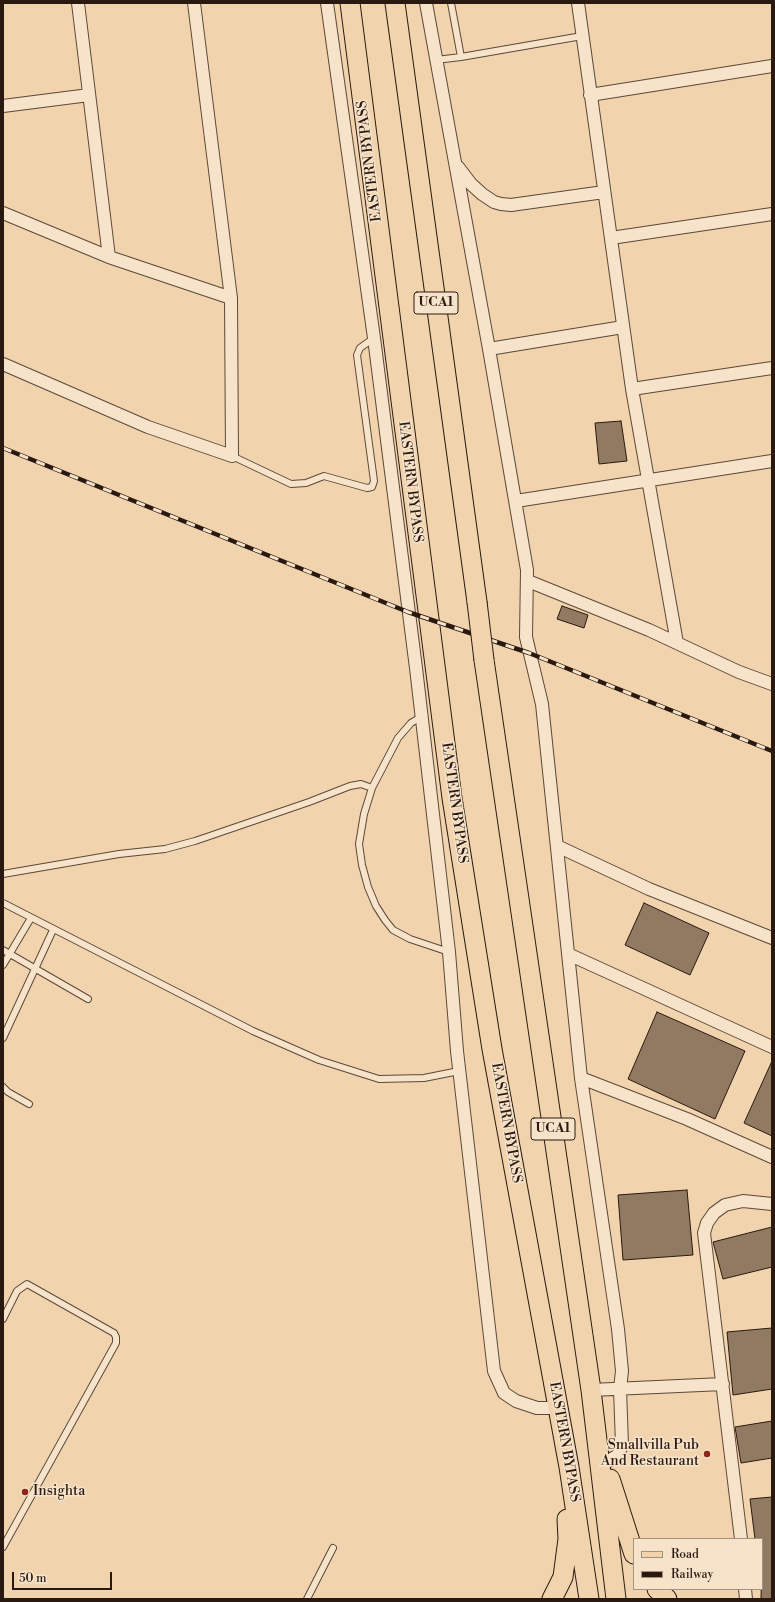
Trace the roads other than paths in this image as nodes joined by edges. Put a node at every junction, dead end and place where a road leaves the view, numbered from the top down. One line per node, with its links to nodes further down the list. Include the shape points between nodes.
1 (78, 3): 13 (street)
2 (194, 3): 22 (street)
3 (327, 3): 24 (street)
4 (350, 3): 63 (main road, EASTERN BYPASS, via 452,798 492,1049)
5 (395, 3): 62 (main road, EASTERN BYPASS / UCA1, bridge, via 484,660)
6 (426, 3): 11 (street)
7 (452, 3): 10 (lane)
8 (578, 3): 9 (street)
9 (582, 36): 10 (lane); 14 (street)
10 (461, 57): 11 (lane)
11 (436, 60): 16 (street)
12 (772, 66): 14 (street)
13 (89, 94): 15 (street); 21 (street)
14 (590, 95): 17 (street)
15 (3, 106)
16 (456, 164): 17 (street, via 482,194 502,204 511,205); 25 (street)
17 (604, 192): 20 (street)
18 (3, 213): 21 (street)
19 (772, 214): 20 (street)
20 (611, 238): 23 (street)
21 (109, 257): 22 (street)
22 (232, 298): 29 (street)
23 (623, 327): 25 (street); 28 (street)
24 (374, 338): 29 (lane, via 360,348 357,355 374,481 372,487 367,488 324,476 306,483 291,484); 36 (street)
25 (489, 349): 32 (street)
26 (3, 364): 29 (street, via 148,427)
27 (772, 368): 28 (street)
28 (632, 389): 31 (street)
29 (232, 456)
30 (772, 461): 31 (street)
31 (648, 480): 32 (street); 34 (street)
32 (516, 501): 33 (street)
33 (528, 581): 34 (street); 38 (street, via 526,637 542,704)
34 (677, 643): 35 (street, via 739,672)
35 (772, 684)
36 (421, 717): 37 (lane, via 398,738); 45 (street)
37 (372, 788): 39 (lane, via 356,784 202,839 165,849 119,854); 45 (lane, via 359,844 362,865 376,906 394,930 410,939)
38 (557, 846): 43 (street, via 649,889); 47 (street)
39 (3, 874)
40 (3, 903): 41 (lane)
41 (31, 918): 42 (lane); 46 (lane)
42 (53, 930): 49 (lane); 53 (lane, via 288,1048 355,1073 379,1079 404,1080)
43 (772, 938)
44 (3, 950): 46 (lane)
45 (449, 952): 53 (street)
46 (10, 954): 48 (lane); 49 (lane)
47 (568, 954): 52 (street); 54 (street)
48 (3, 965)
49 (36, 969): 50 (lane); 51 (lane)
50 (88, 999)
51 (3, 1038)
52 (772, 1047)
53 (459, 1071): 63 (street, via 494,1370 504,1393 516,1401 537,1408)
54 (581, 1078): 57 (street, via 687,1119); 61 (street, via 618,1329 622,1371)
55 (3, 1087): 56 (lane)
56 (29, 1104)
57 (772, 1157)
58 (772, 1204): 60 (street, via 743,1201 725,1205 714,1213 704,1233)
59 (3, 1318): 68 (lane, via 17,1291 27,1284 114,1334 116,1343)
60 (723, 1384): 61 (street); 67 (street)
61 (620, 1389): 62 (street); 65 (street, via 622,1445 618,1455)
62 (591, 1390): 64 (main road, EASTERN BYPASS / UCA1)
63 (558, 1408): 66 (main road, EASTERN BYPASS)
64 (596, 1436): 65 (main road); 75 (main road, EASTERN BYPASS / UCA1)
65 (605, 1463): 70 (main road)
66 (570, 1466): 73 (main road, via 568,1539 563,1577); 74 (main road, EASTERN BYPASS)
67 (741, 1538)
68 (3, 1547)
69 (333, 1548): 72 (lane)
70 (633, 1551)
71 (658, 1590): 76 (main road)
72 (307, 1599)
73 (552, 1599)
74 (589, 1599)
75 (616, 1599)
76 (667, 1599)

